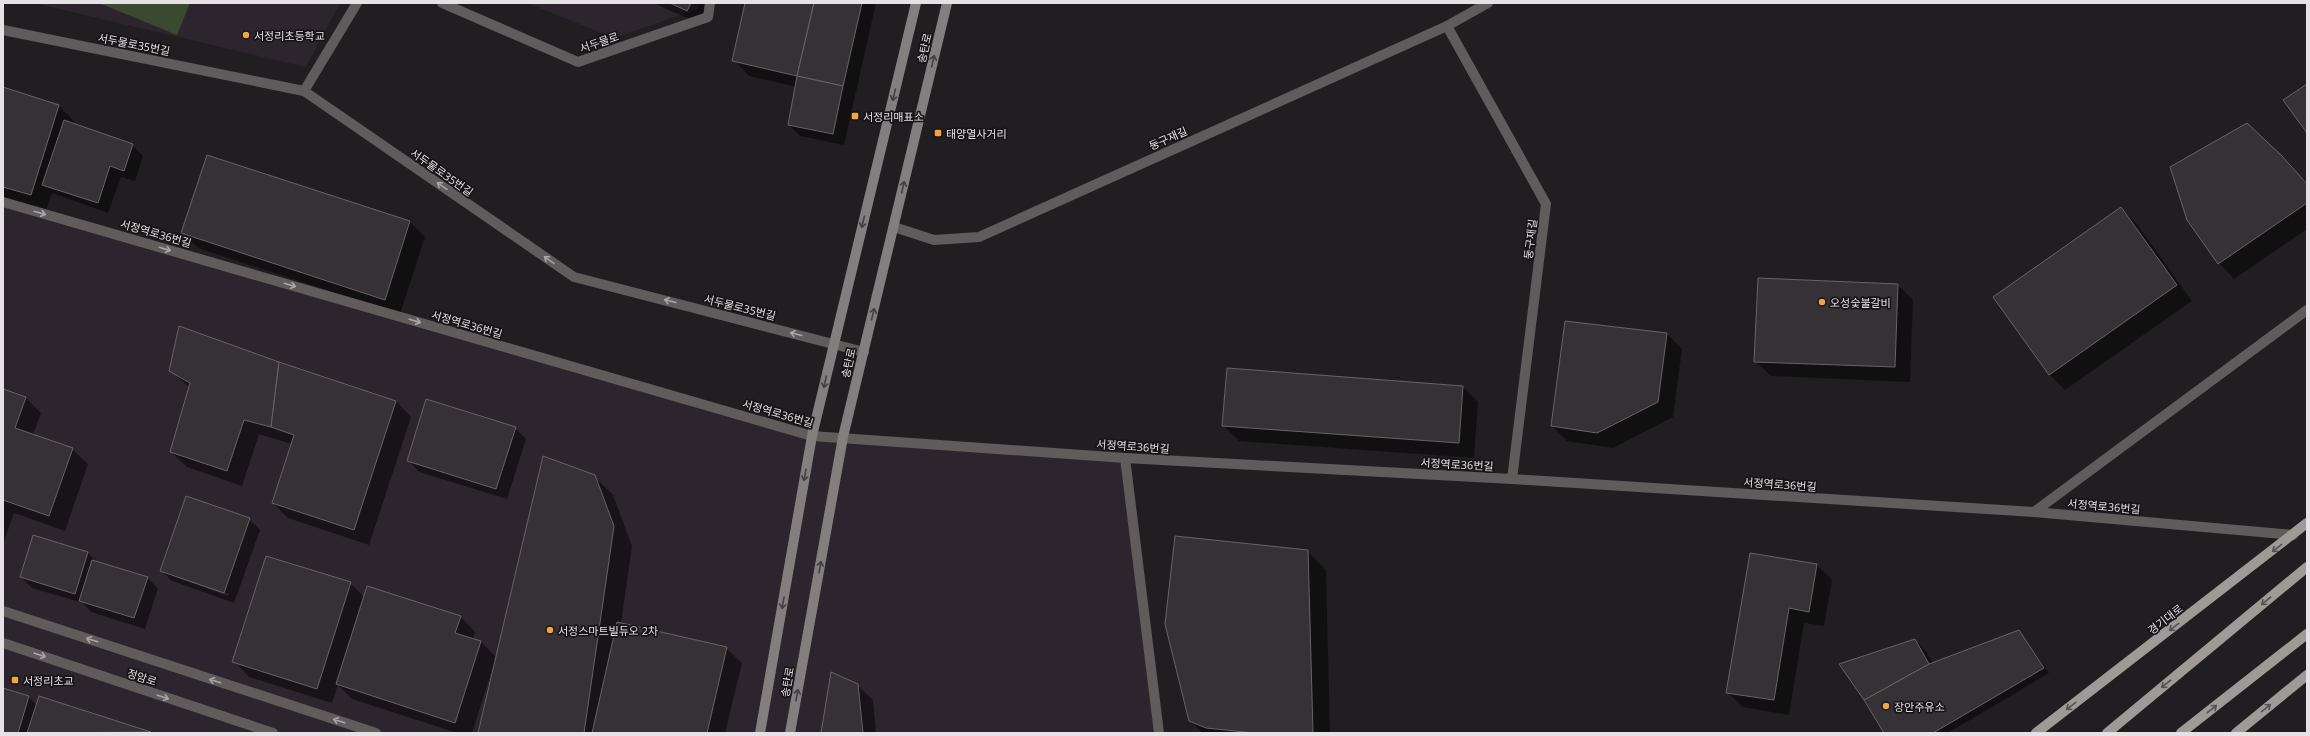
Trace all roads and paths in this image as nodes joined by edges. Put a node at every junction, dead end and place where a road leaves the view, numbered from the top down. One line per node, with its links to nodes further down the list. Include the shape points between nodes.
1 (357, 3): 9 (street)
2 (442, 3): 3 (street, 서두물로, via 578,62 708,17)
3 (710, 3)
4 (916, 3): 13 (main road, 송탄로, one-way to 13)
5 (947, 3): 11 (main road, 송탄로, one-way to 5)
6 (1488, 3): 7 (street, 둥구재길)
7 (1448, 26): 11 (street, 둥구재길, via 979,237 934,240); 18 (street, 둥구재길, via 1546,204)
8 (3, 30): 9 (street, 서두물로35번길)
9 (304, 91): 13 (street, 서두물로35번길, one-way to 9, via 574,276)
10 (3, 202): 15 (street, 서정역로36번길, one-way to 15)
11 (894, 227): 14 (main road, 송탄로, one-way to 11)
12 (2307, 310): 19 (street)
13 (834, 344): 14 (street, 서두물로35번길); 15 (main road, 송탄로, one-way to 15)
14 (864, 352): 16 (main road, 송탄로)
15 (812, 436): 16 (street, 서정역로36번길); 29 (main road, 송탄로, one-way to 29)
16 (843, 437): 17 (street, 서정역로36번길); 30 (main road, 송탄로, one-way to 16)
17 (1125, 458): 18 (street, 서정역로36번길); 31 (street)
18 (1512, 479): 19 (street, 서정역로36번길)
19 (2034, 512): 21 (street, 서정역로36번길)
20 (2307, 523): 21 (main road, 경기대로)
21 (2293, 535): 32 (main road, 경기대로, one-way to 32)
22 (2307, 567): 33 (main road, one-way to 33)
23 (3, 611): 28 (street, one-way to 23)
24 (2307, 634): 34 (main road, one-way to 24)
25 (3, 643): 27 (street, 정암로, one-way to 27)
26 (2307, 675): 35 (main road, one-way to 26)
27 (273, 733)
28 (376, 733)
29 (760, 733)
30 (790, 733)
31 (1159, 733)
32 (2036, 733)
33 (2107, 733)
34 (2181, 733)
35 (2236, 733)

